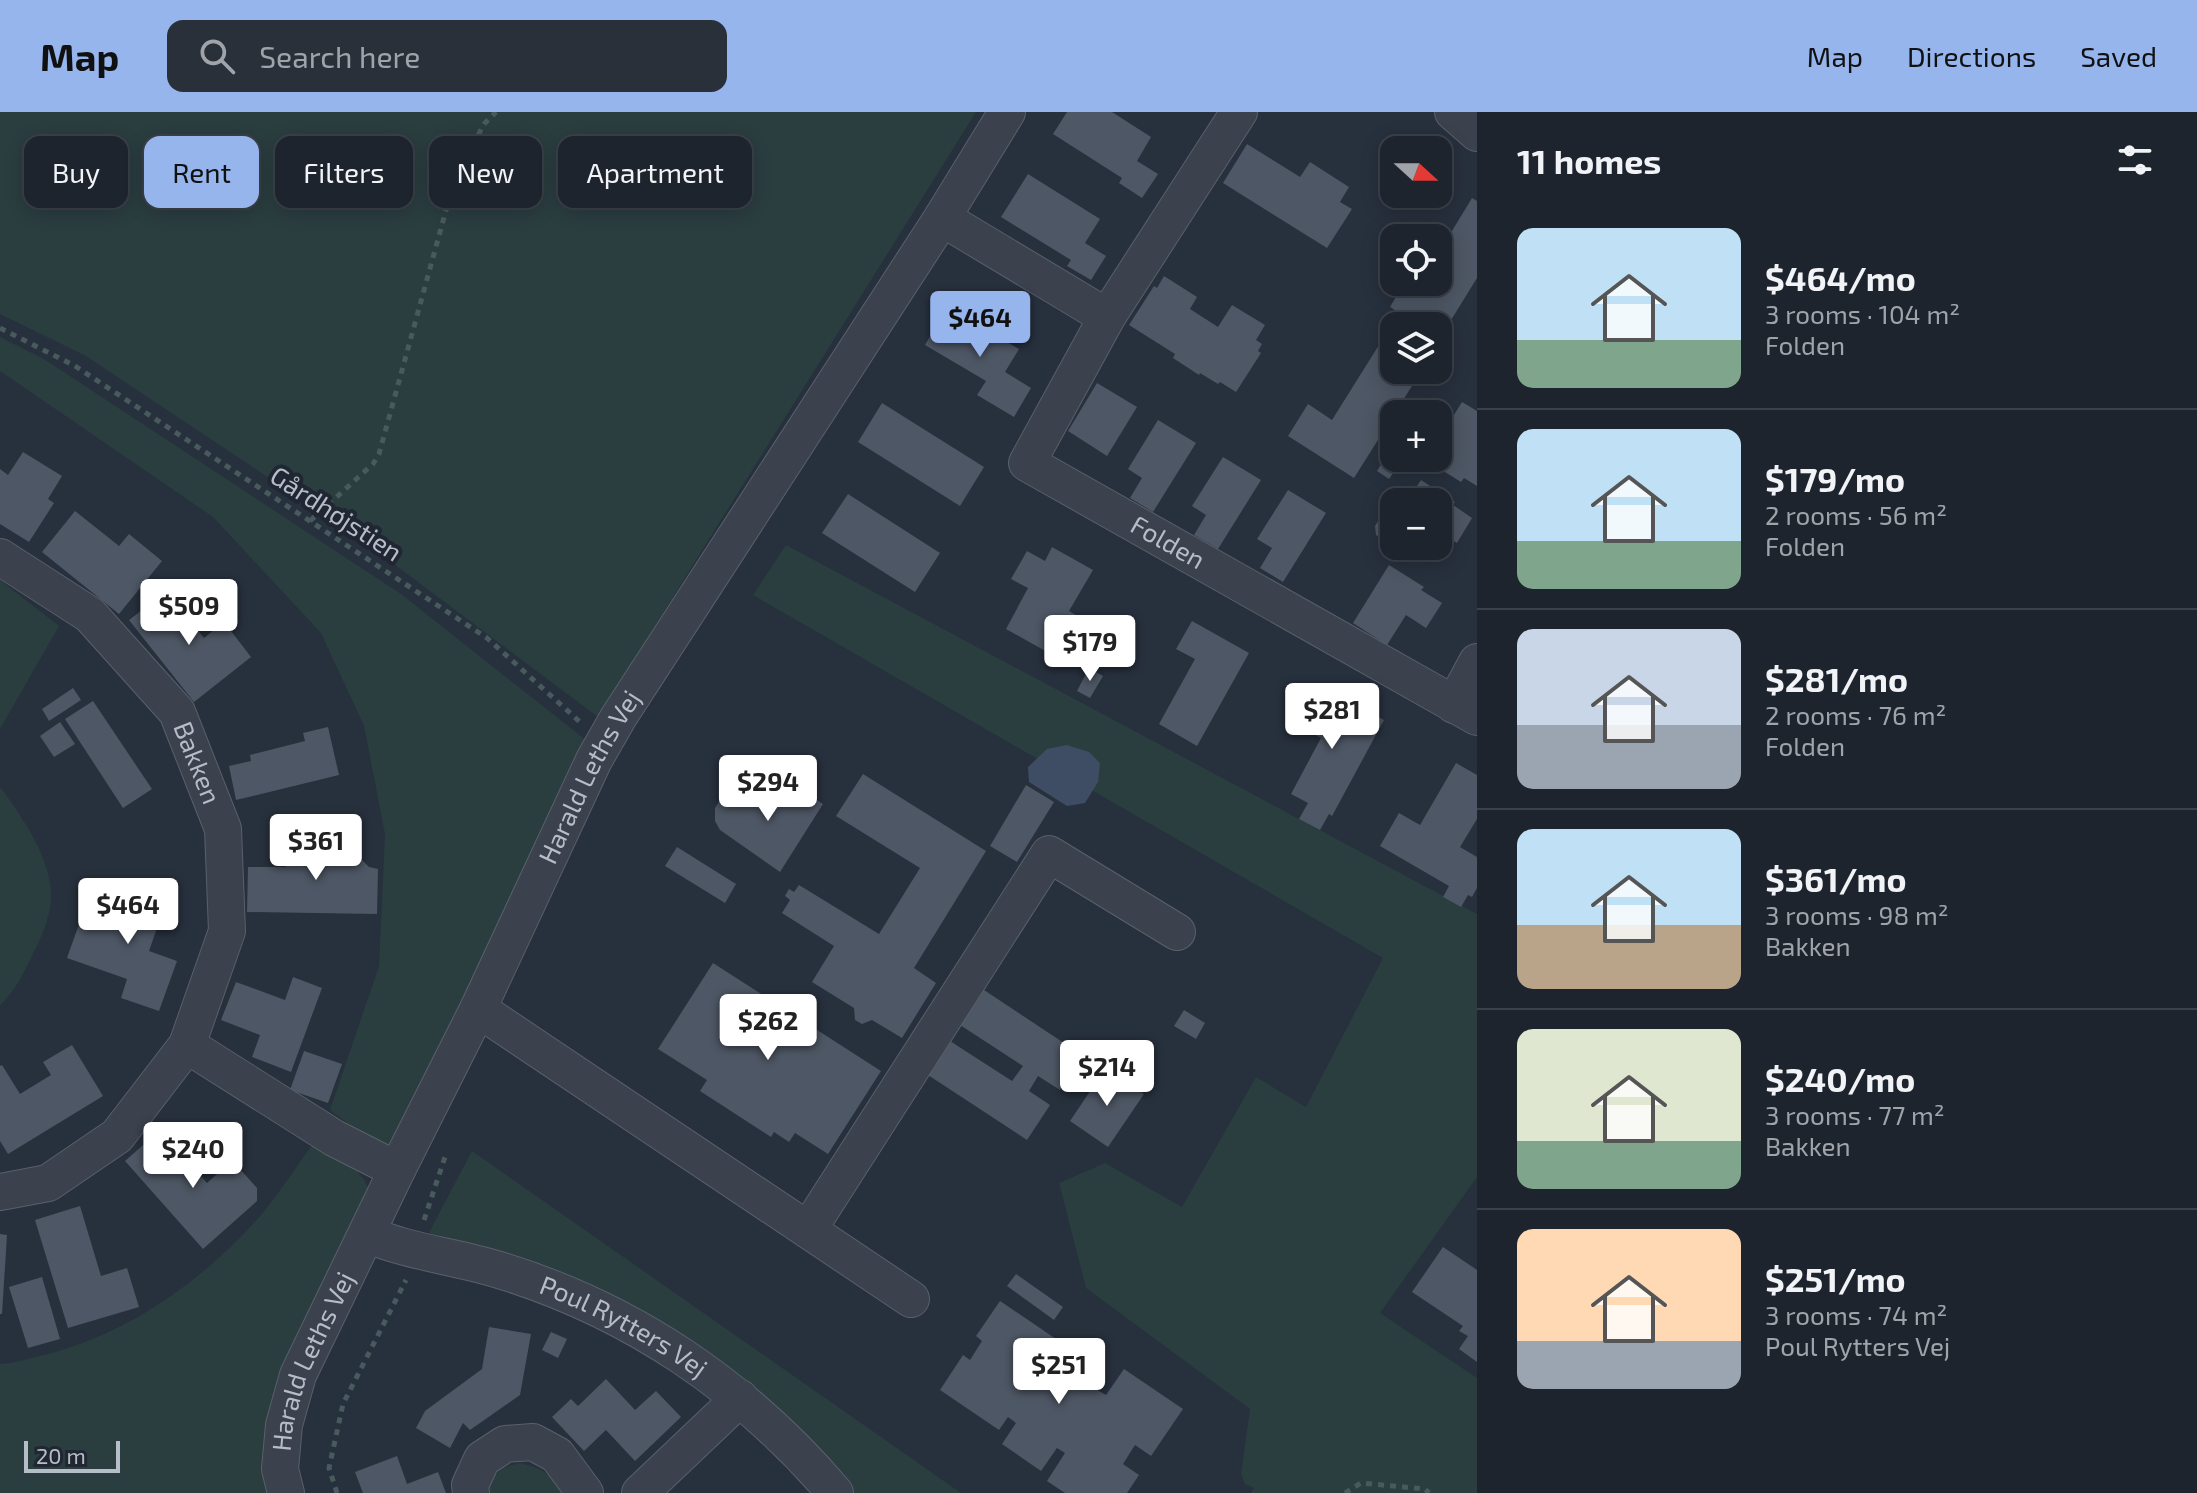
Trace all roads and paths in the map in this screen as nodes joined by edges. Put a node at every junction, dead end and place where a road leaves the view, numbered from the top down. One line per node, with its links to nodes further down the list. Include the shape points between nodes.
1 (496, 112): 9 (path, via 484,124 454,181 379,454)
2 (1007, 112): 6 (street, Harald Leths Vej)
3 (1239, 112): 7 (street, Folden)
4 (1453, 112): 5 (street)
5 (1477, 133)
6 (942, 218): 7 (street); 13 (street, Harald Leths Vej)
7 (1107, 317): 12 (street, Folden, via 1027,463)
8 (0, 328): 9 (path, Gårdhøjstien, via 75,366)
9 (310, 521): 13 (path, Gårdhøjstien, via 487,638)
10 (0, 557): 16 (street, Bakken, via 90,615 177,712 223,829 227,931)
11 (1477, 662): 12 (street, Folden)
12 (1465, 711)
13 (604, 743): 15 (street, Harald Leths Vej)
14 (1177, 932): 20 (street, via 1049,854)
15 (478, 1009): 18 (street, Harald Leths Vej); 20 (street)
16 (187, 1045): 18 (street, via 334,1138); 19 (street, Bakken, via 117,1136 48,1183)
17 (449, 1146): 22 (path)
18 (397, 1170): 21 (street, Harald Leths Vej)
19 (0, 1192)
20 (808, 1230): 23 (street)
21 (367, 1234): 22 (street, Poul Rytters Vej); 26 (street, Harald Leths Vej, via 298,1375 284,1425 280,1469)
22 (414, 1249): 24 (street, Poul Rytters Vej, via 495,1269 581,1299 657,1338); 27 (path, via 408,1276 343,1404 329,1468)
23 (911, 1299)
24 (740, 1398): 30 (street); 31 (street, Poul Rytters Vej)
25 (1426, 1492): 32 (path, via 1361,1483)
26 (286, 1493)
27 (337, 1493)
28 (471, 1493): 29 (street, via 482,1459 505,1444 533,1442 557,1455)
29 (585, 1493)
30 (640, 1493)
31 (835, 1493)
32 (1345, 1493)

